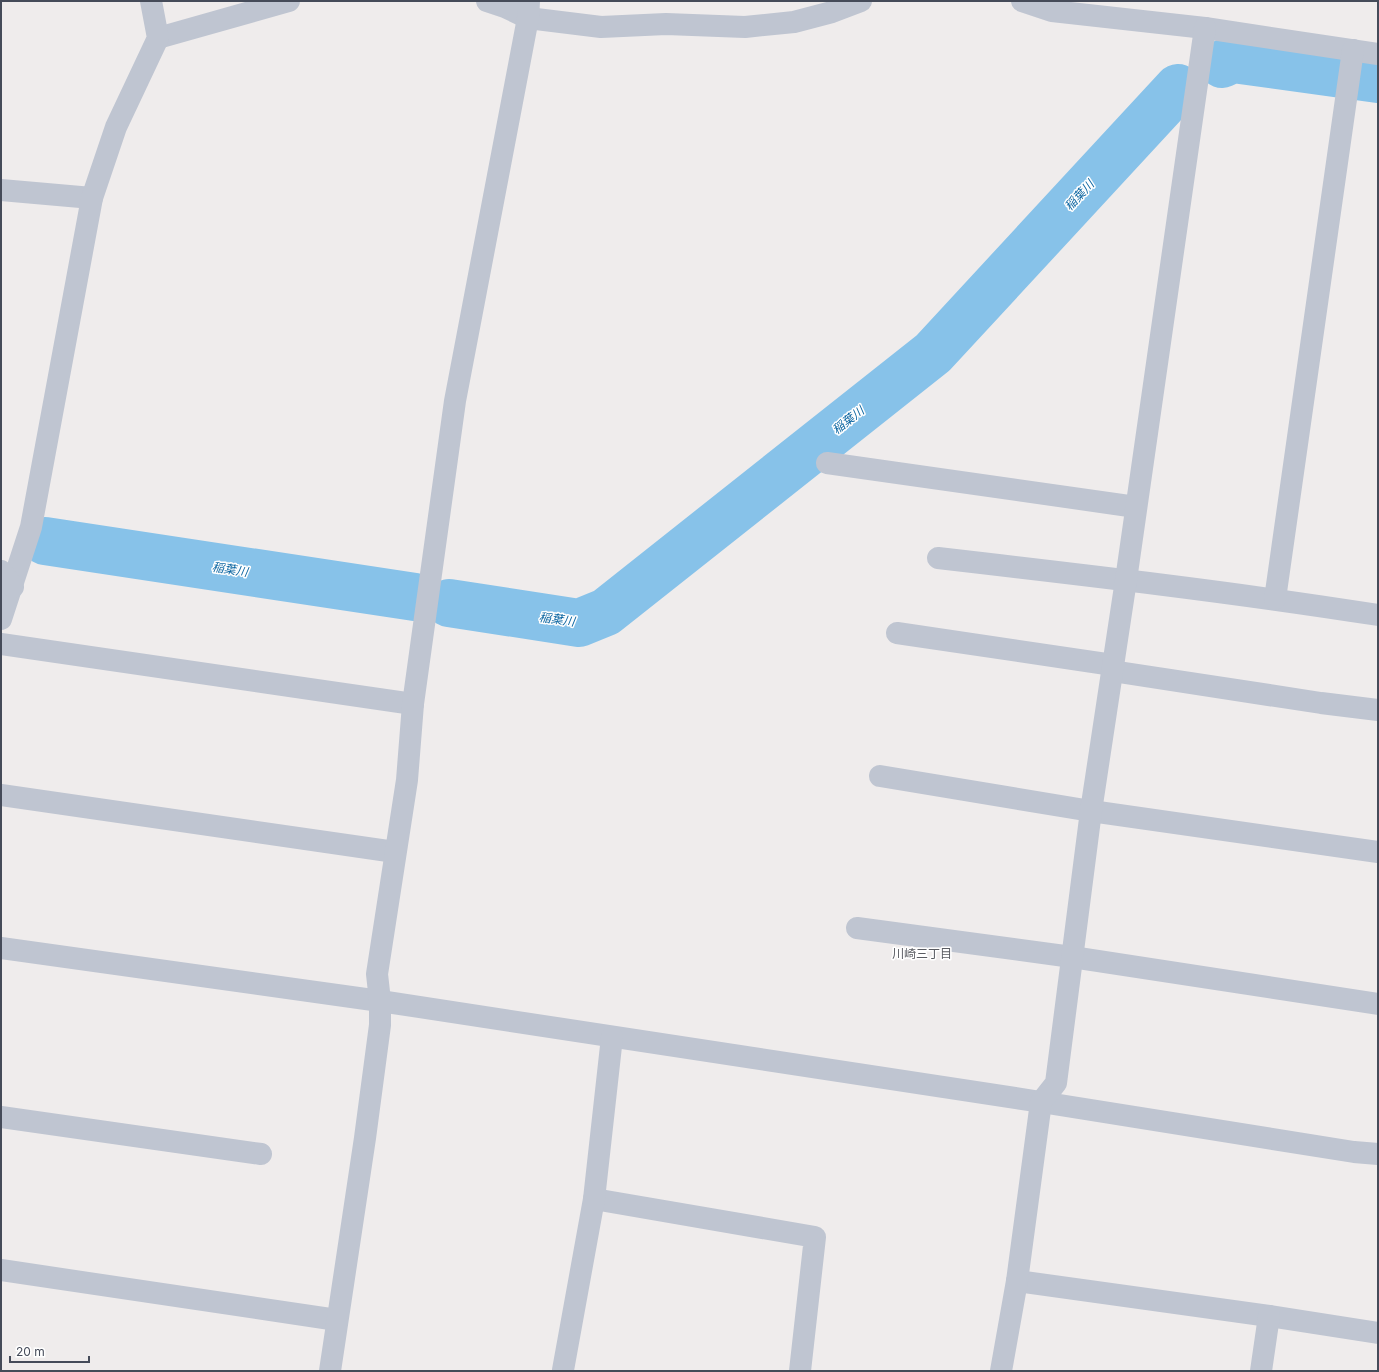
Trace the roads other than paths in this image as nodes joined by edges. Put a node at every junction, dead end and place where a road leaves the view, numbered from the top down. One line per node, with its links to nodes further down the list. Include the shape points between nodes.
1 (150, 1): 8 (street)
2 (290, 1): 8 (street)
3 (487, 1): 6 (street, via 505,7)
4 (861, 1): 6 (street, via 794,22 745,27 666,24 601,27)
5 (1022, 1): 7 (street, via 1052,11)
6 (528, 9): 24 (street, via 455,401)
7 (1205, 28): 9 (street); 14 (street)
8 (158, 38): 12 (street, via 116,127)
9 (1353, 50): 10 (street); 18 (street)
10 (1378, 54)
11 (1, 190): 12 (street)
12 (92, 198): 16 (street, via 31,527)
13 (827, 463): 14 (street)
14 (1136, 507): 17 (street)
15 (938, 558): 17 (street)
16 (7, 579): 20 (street)
17 (1126, 580): 18 (street); 23 (street)
18 (1275, 599): 19 (street)
19 (1378, 615)
20 (1, 619)
21 (897, 633): 23 (street)
22 (1, 644): 24 (street)
23 (1113, 668): 25 (street, via 1321,703); 28 (street)
24 (413, 704): 29 (street, via 407,780)
25 (1378, 710)
26 (880, 776): 28 (street)
27 (1, 795): 29 (street)
28 (1091, 811): 30 (street); 33 (street)
29 (395, 852): 34 (street, via 377,974)
30 (1378, 852)
31 (857, 928): 33 (street)
32 (1, 948): 34 (street)
33 (1072, 957): 35 (street); 37 (street, via 1056,1083)
34 (380, 1001): 36 (street); 45 (street, via 380,1025 365,1138)
35 (1378, 1004)
36 (612, 1036): 37 (street); 41 (street)
37 (1041, 1102): 40 (street); 43 (street)
38 (1, 1117): 39 (street)
39 (262, 1154)
40 (1378, 1154)
41 (594, 1199): 47 (street); 49 (street, via 815,1237)
42 (1, 1270): 45 (street)
43 (1017, 1281): 44 (street); 50 (street)
44 (1268, 1316): 46 (street); 51 (street)
45 (337, 1320): 48 (street)
46 (1378, 1333)
47 (563, 1370)
48 (330, 1371)
49 (800, 1371)
50 (1001, 1371)
51 (1261, 1371)

